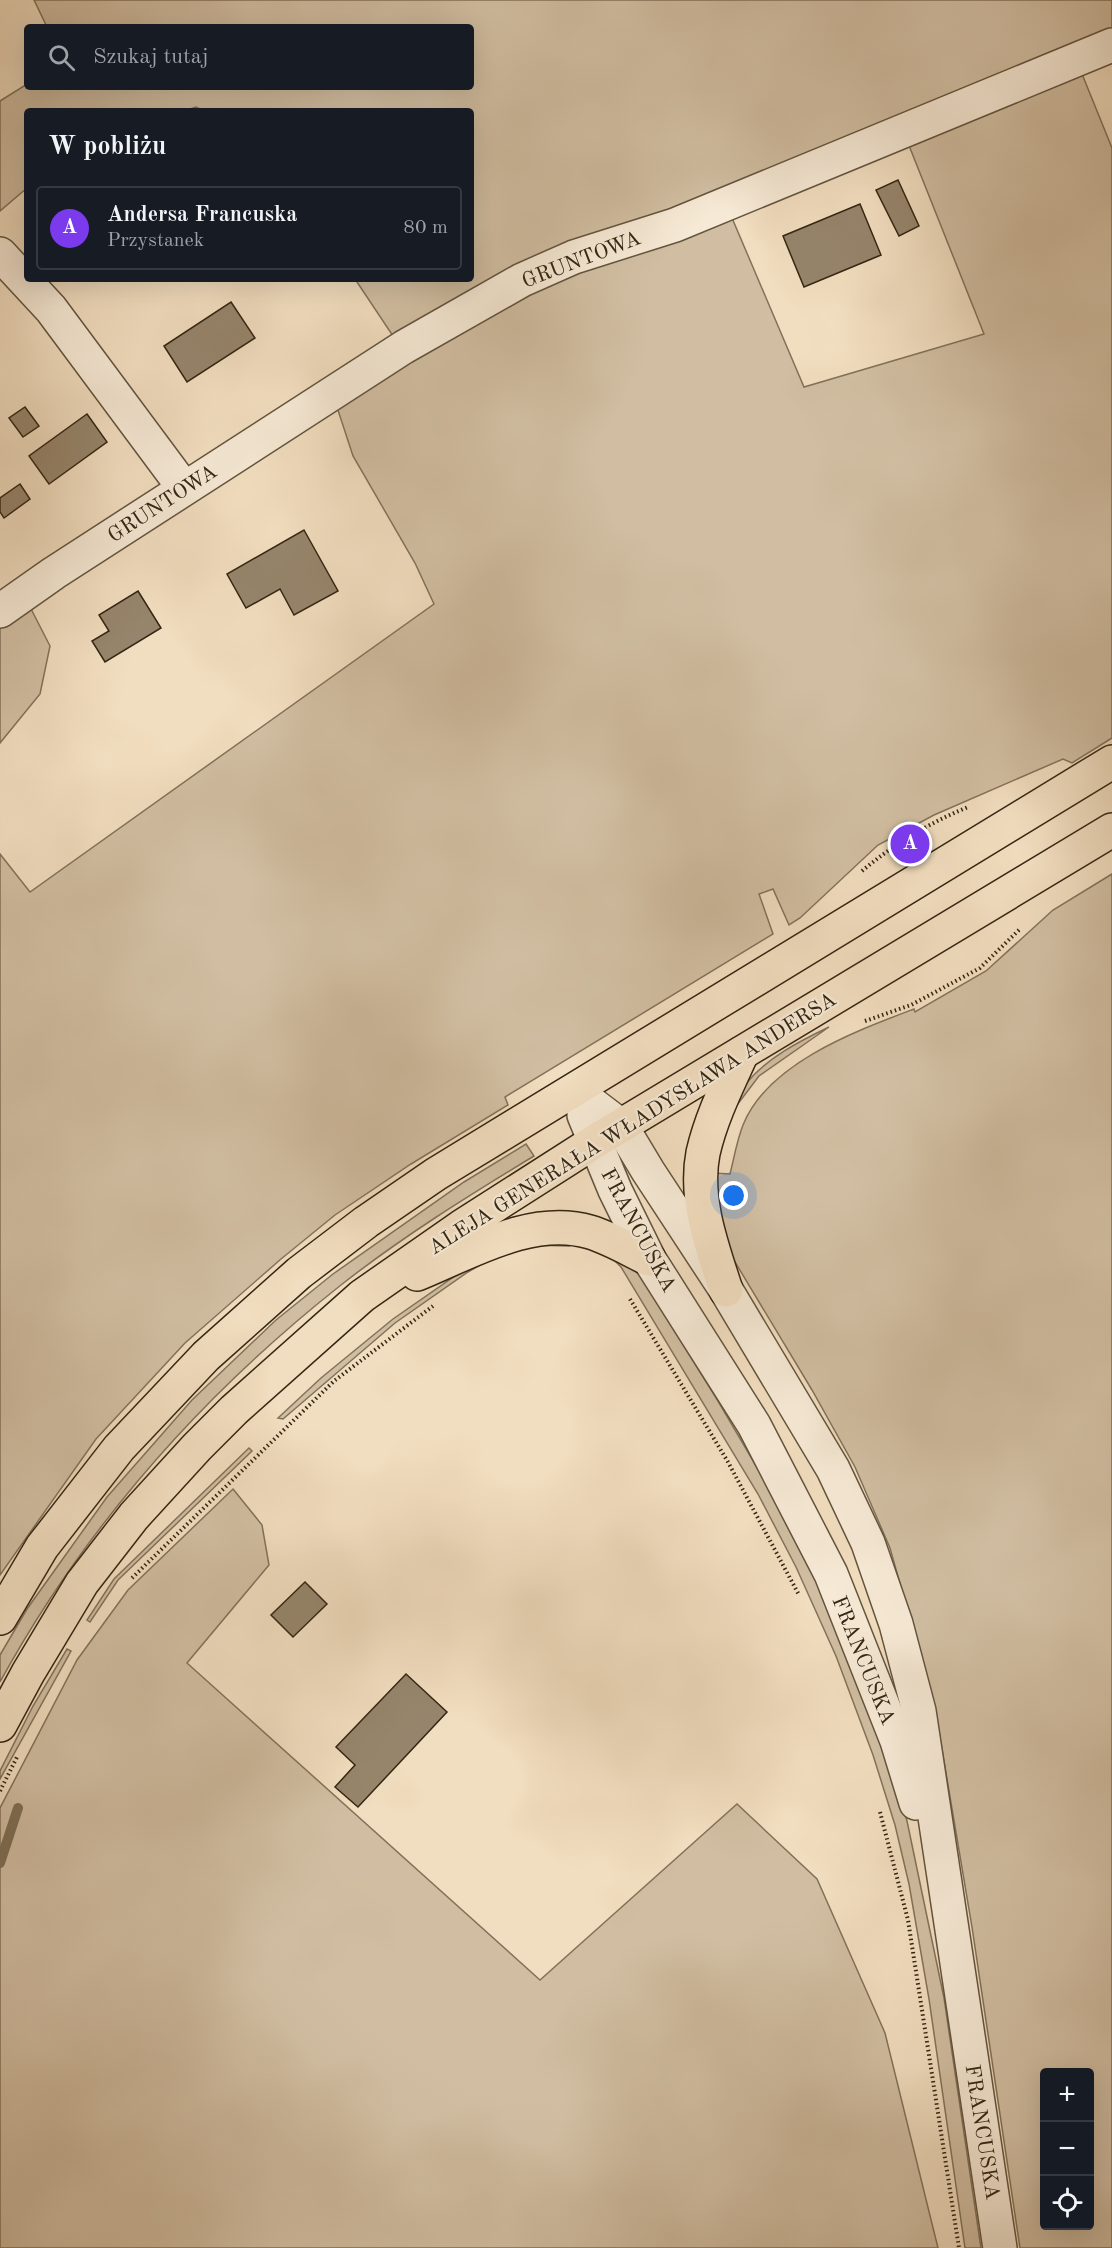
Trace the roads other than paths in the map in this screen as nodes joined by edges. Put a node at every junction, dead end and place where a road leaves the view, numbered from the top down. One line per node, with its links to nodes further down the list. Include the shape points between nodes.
1 (1112, 45): 5 (street, GRUNTOWA, via 675,225 574,257 522,280 404,347)
2 (0, 254): 3 (street)
3 (24, 280)
4 (26, 282): 5 (street, via 51,309)
5 (184, 488): 6 (street, GRUNTOWA)
6 (0, 611)
7 (1112, 762): 10 (main road)
8 (1112, 830): 9 (main road, ALEJA GENERAŁA WŁADYSŁAWA ANDERSA)
9 (742, 1053): 11 (main road, ALEJA GENERAŁA WŁADYSŁAWA ANDERSA); 13 (main road, via 719,1102 703,1154 703,1200)
10 (575, 1090): 11 (street, FRANCUSKA); 15 (main road, via 436,1174 366,1222 299,1273 206,1356 119,1448 42,1547)
11 (607, 1134): 12 (street, FRANCUSKA); 13 (street, FRANCUSKA, via 648,1171); 14 (main road, ALEJA GENERAŁA WŁADYSŁAWA ANDERSA)
12 (649, 1258): 14 (main road, via 588,1232 532,1230 503,1238); 17 (street, FRANCUSKA, via 754,1425 831,1574 897,1741)
13 (726, 1290): 17 (street, FRANCUSKA, via 833,1469 868,1543 896,1624 919,1711)
14 (362, 1296): 16 (main road, ALEJA GENERAŁA WŁADYSŁAWA ANDERSA, via 227,1418 134,1516 82,1583)
15 (0, 1618)
16 (0, 1725)
17 (949, 1909): 18 (street, FRANCUSKA)
18 (1000, 2248)

